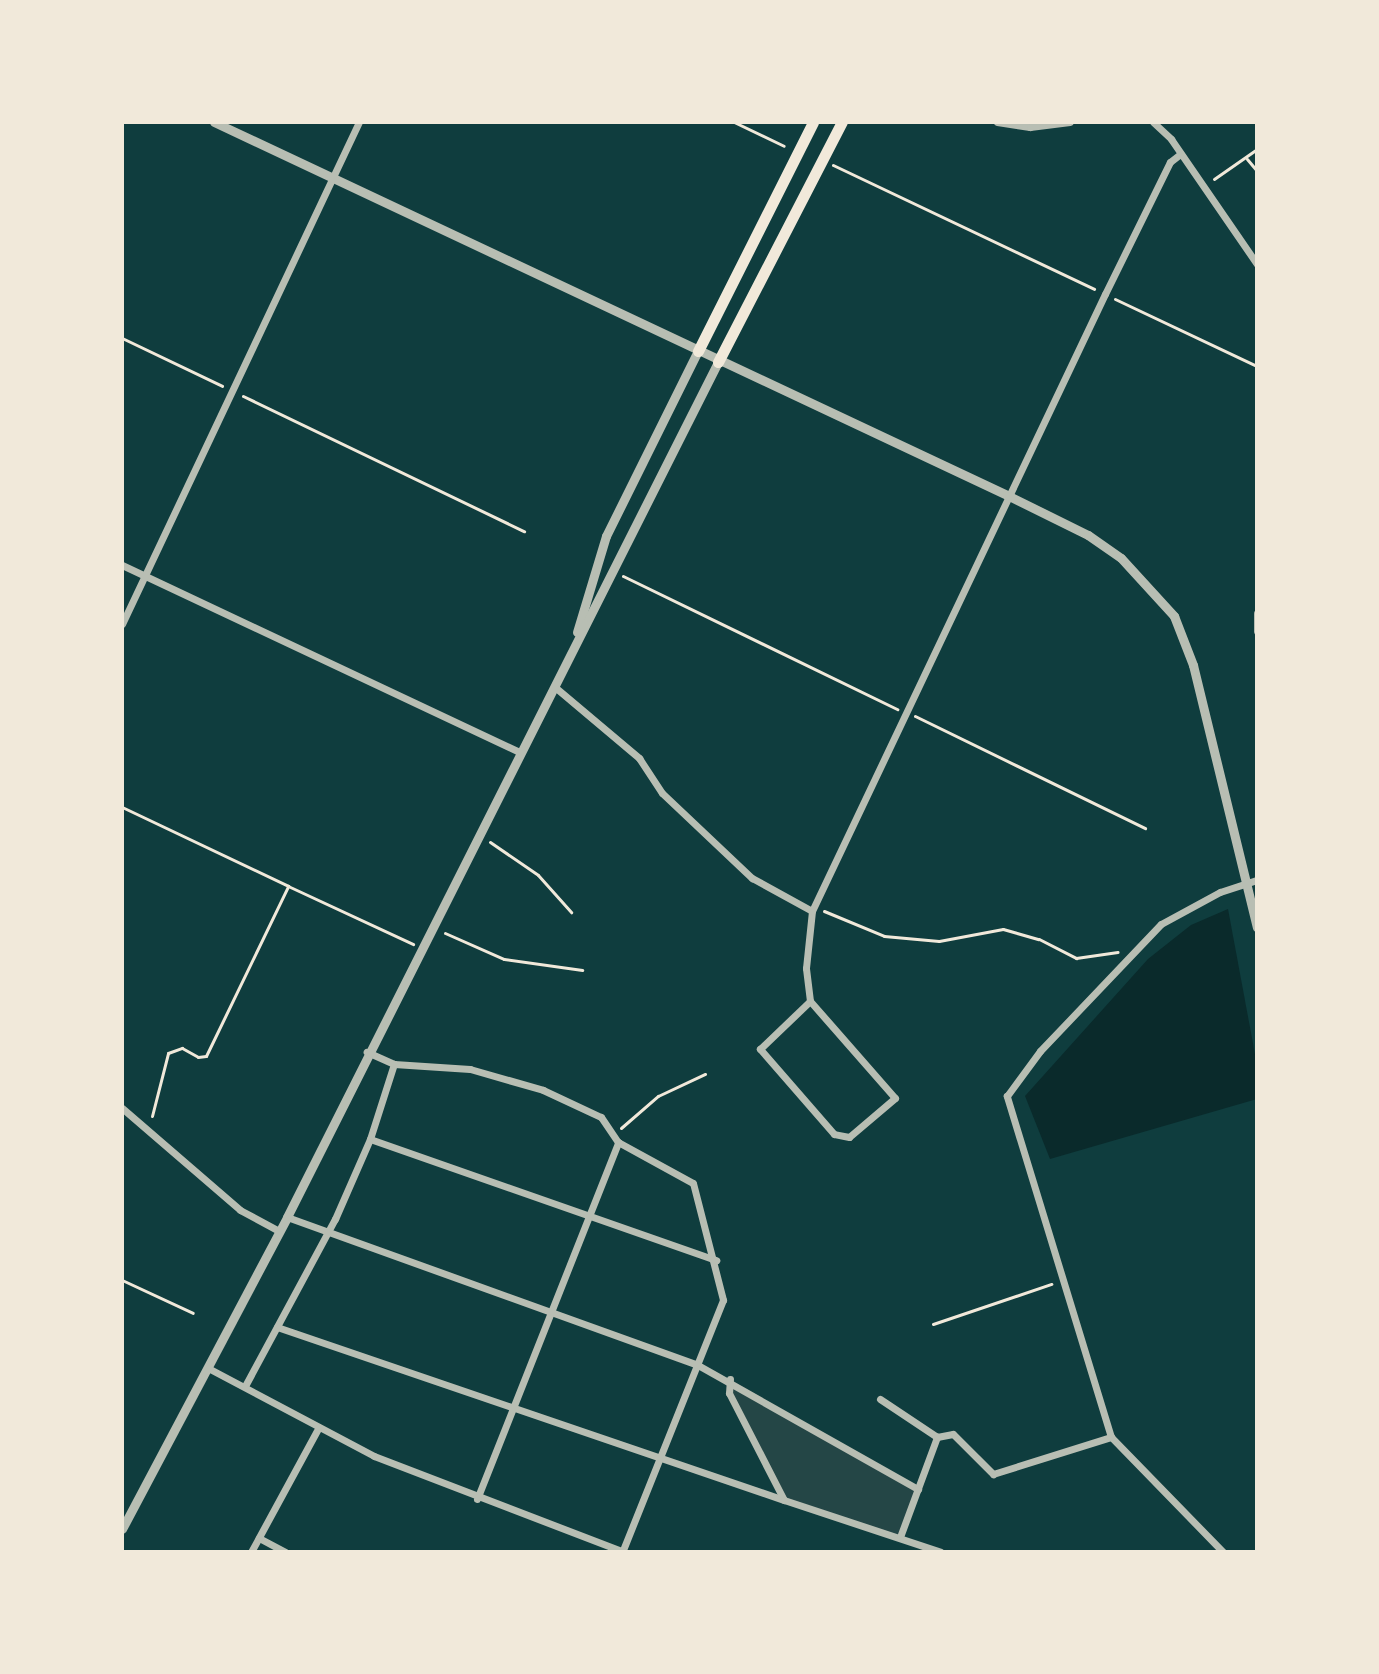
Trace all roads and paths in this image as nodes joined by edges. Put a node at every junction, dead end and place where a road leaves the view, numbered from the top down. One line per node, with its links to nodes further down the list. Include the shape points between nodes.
1 (214, 122): 15 (street)
2 (359, 122): 15 (street)
3 (734, 122): 10 (path)
4 (813, 122): 10 (main road)
5 (842, 122): 13 (main road)
6 (997, 122): 7 (street, via 1030,127)
7 (1070, 122)
8 (1153, 122): 11 (street)
9 (1257, 149): 12 (path)
10 (798, 152): 20 (main road)
11 (1179, 155): 16 (street); 18 (street, via 1170,162)
12 (1246, 157): 14 (path); 16 (path)
13 (822, 160): 18 (path); 21 (main road)
14 (1257, 171)
15 (333, 178): 20 (street); 23 (street)
16 (1202, 189): 17 (street)
17 (1257, 264)
18 (1105, 294): 22 (path); 24 (street)
19 (122, 338): 23 (path)
20 (698, 351): 21 (street); 32 (street, via 606,536)
21 (718, 362): 24 (street); 27 (street)
22 (1257, 366)
23 (232, 391): 25 (path); 28 (street)
24 (1009, 496): 34 (street); 40 (street, via 1088,535 1121,558 1174,616 1206,706)
25 (524, 531)
26 (122, 565): 28 (street)
27 (613, 572): 32 (street); 34 (path)
28 (145, 576): 30 (street); 35 (street)
29 (1257, 613): 31 (street)
30 (122, 624)
31 (1257, 631)
32 (563, 673): 33 (street)
33 (556, 688): 35 (street); 42 (street, via 639,758 662,793 752,878)
34 (905, 713): 37 (path); 42 (street)
35 (521, 753): 38 (street)
36 (122, 807): 41 (path)
37 (1145, 828)
38 (479, 835): 43 (path, via 538,875); 44 (street)
39 (1257, 880): 40 (street)
40 (1245, 884): 45 (street); 47 (street, via 1188,908)
41 (288, 886): 46 (path); 54 (path, via 206,1056 182,1048 168,1053 161,1091)
42 (812, 911): 47 (path, via 825,911 884,936 939,941 1003,929 1076,958); 49 (street, via 806,968)
43 (571, 912)
44 (432, 927): 46 (street); 48 (path, via 504,959)
45 (1257, 927)
46 (421, 948): 50 (street)
47 (1129, 953): 63 (street, via 1011,1085 1007,1096)
48 (582, 970)
49 (810, 1001): 49 (street, via 760,1049 834,1134 849,1137 895,1098)
50 (367, 1052): 51 (street); 58 (street)
51 (394, 1064): 55 (street, via 435,1064 514,1079 601,1117); 56 (street)
52 (705, 1074): 55 (path, via 658,1096)
53 (122, 1108): 54 (street)
54 (146, 1127): 59 (street, via 240,1210)
55 (617, 1138): 57 (street); 61 (street, via 693,1183)
56 (370, 1139): 57 (street); 60 (street)
57 (589, 1216): 61 (street); 64 (street)
58 (287, 1217): 59 (street); 60 (street)
59 (279, 1231): 69 (street)
60 (326, 1232): 64 (street); 67 (street)
61 (716, 1260): 68 (street, via 723,1300)
62 (122, 1280): 65 (path)
63 (1063, 1280): 66 (path); 76 (street)
64 (553, 1309): 68 (street); 73 (street)
65 (193, 1313)
66 (933, 1324)
67 (277, 1327): 71 (street); 73 (street)
68 (696, 1364): 70 (street); 77 (street)
69 (208, 1368): 71 (street); 81 (street)
70 (730, 1379): 78 (street); 80 (street, via 729,1393)
71 (245, 1386): 74 (street)
72 (880, 1399): 75 (street)
73 (516, 1406): 77 (street); 79 (street)
74 (319, 1427): 79 (street); 84 (street)
75 (937, 1437): 76 (street, via 953,1434 993,1474); 78 (street)
76 (1111, 1437): 89 (street)
77 (658, 1458): 80 (street); 87 (street)
78 (918, 1489): 83 (street)
79 (477, 1499): 87 (street)
80 (784, 1500): 83 (street)
81 (126, 1513): 82 (street)
82 (122, 1529)
83 (900, 1537): 88 (street)
84 (259, 1538): 85 (street); 86 (street)
85 (251, 1552)
86 (285, 1552)
87 (623, 1552)
88 (941, 1552)
89 (1223, 1552)

